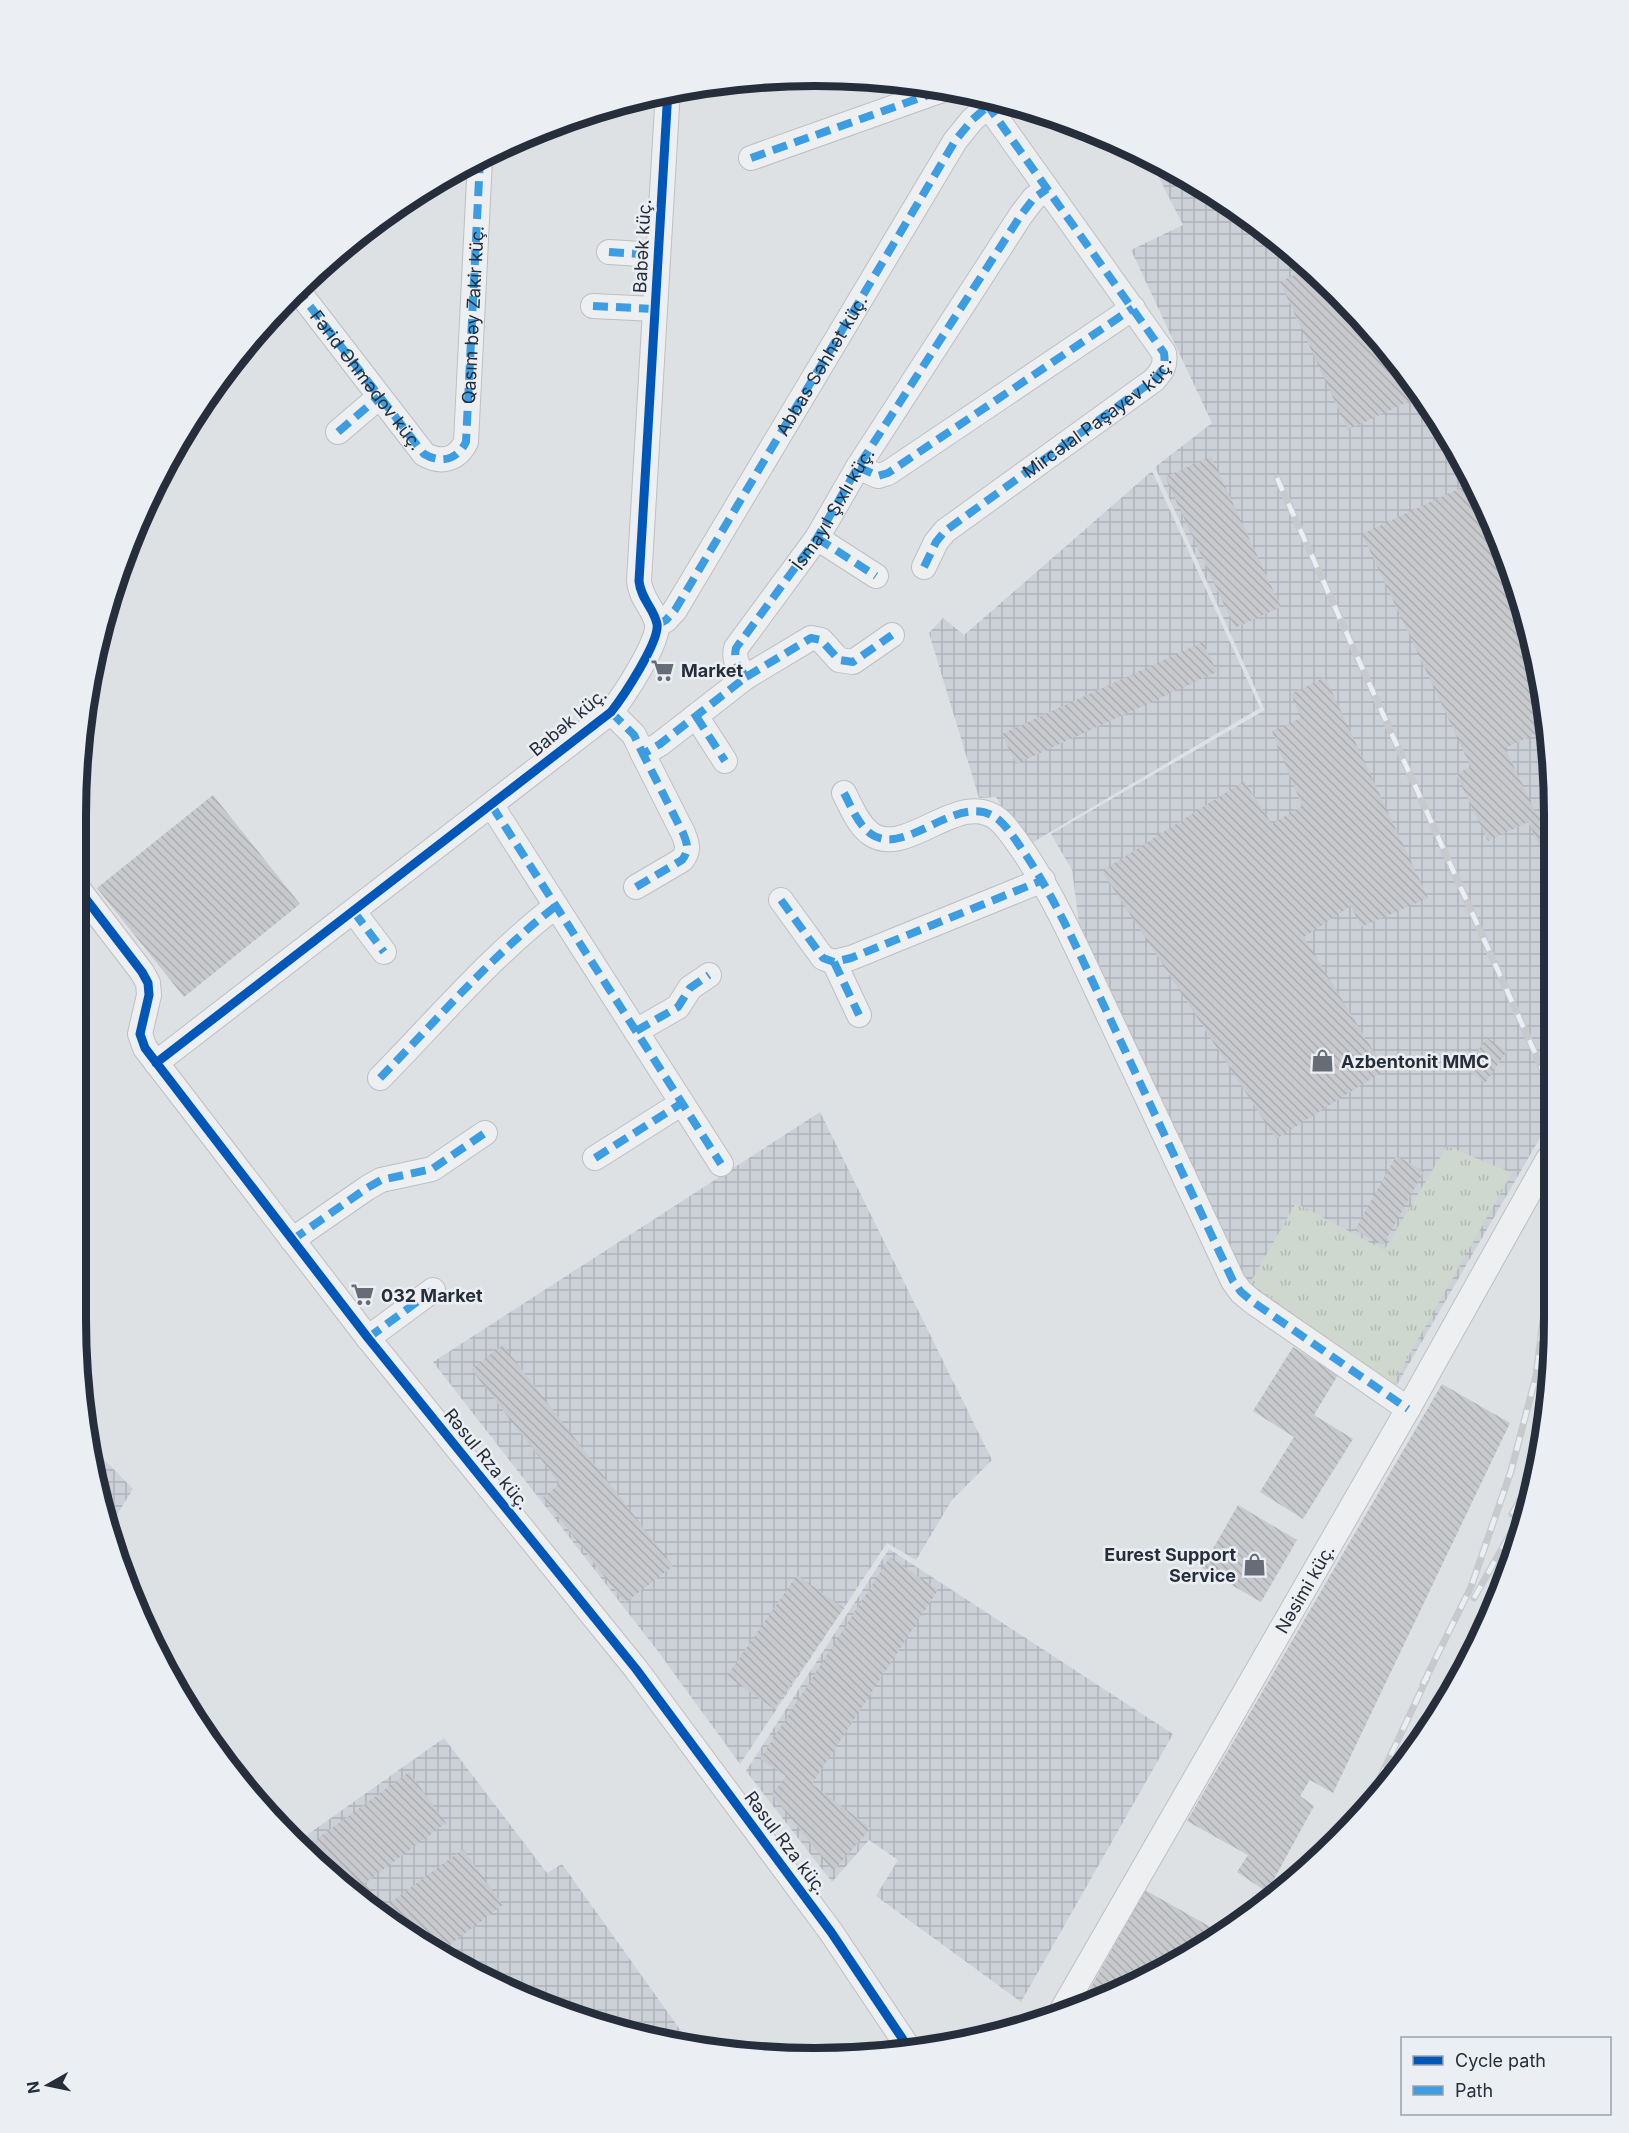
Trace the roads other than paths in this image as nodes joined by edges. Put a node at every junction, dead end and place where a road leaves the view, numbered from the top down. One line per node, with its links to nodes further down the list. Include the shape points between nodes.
1 (928, 95): 5 (street)
2 (667, 101): 9 (street, Babək küç.)
3 (982, 105): 21 (street, Abbas Səhhət küç., via 955,141 675,610)
4 (989, 107): 7 (street, Mircəlal Paşayev küç.)
5 (751, 159)
6 (480, 168): 16 (street, Qasım bəy Zakir küç., via 466,442 454,458)
7 (1047, 189): 12 (street, Mircəlal Paşayev küç.); 17 (street, İsmayıl Şıxlı küç., via 1021,214)
8 (609, 252): 9 (street)
9 (658, 255): 13 (street, Babək küç.)
10 (298, 300): 14 (street, Fərid Əhmədov küç.)
11 (593, 306): 13 (street)
12 (1133, 308): 17 (street, via 888,473 878,476); 19 (street, Mircəlal Paşayev küç., via 1164,353 1164,368 1154,380 958,519 936,542)
13 (655, 309): 21 (street, Babək küç., via 639,581 642,597)
14 (379, 397): 15 (street); 16 (street, Fərid Əhmədov küç., via 424,454)
15 (338, 432)
16 (444, 460)
17 (858, 467): 18 (street, İsmayıl Şıxlı küç.)
18 (817, 538): 20 (street); 23 (street, İsmayıl Şıxlı küç., via 736,648 736,663)
19 (924, 567)
20 (876, 576)
21 (657, 625): 24 (street, Babək küç., via 654,643)
22 (892, 635): 23 (street, via 853,662 839,660 821,640 811,638)
23 (747, 676): 25 (street)
24 (612, 712): 26 (street, via 634,735); 29 (street, Babək küç.)
25 (696, 716): 26 (street); 27 (street)
26 (643, 754): 31 (street, via 683,832 687,854)
27 (725, 761)
28 (844, 793): 30 (street, via 863,828 873,836 887,839 964,812 988,814 1010,831)
29 (492, 806): 34 (street); 35 (street, Babək küç.)
30 (1043, 880): 37 (street); 51 (street, via 1233,1281 1252,1302)
31 (636, 887)
32 (86, 899): 41 (street, Rəsul Rza küç., via 148,983 147,1009 140,1034)
33 (781, 900): 37 (street, via 823,958)
34 (556, 906): 40 (street); 42 (street, via 507,948)
35 (354, 912): 36 (street); 41 (street, Babək küç.)
36 (384, 952)
37 (834, 962): 39 (street)
38 (709, 975): 40 (street, via 690,988 678,1007)
39 (859, 1015)
40 (636, 1031): 43 (street)
41 (156, 1063): 48 (street, Rəsul Rza küç.)
42 (380, 1078)
43 (682, 1103): 45 (street); 46 (street)
44 (485, 1133): 48 (street, via 432,1169 381,1180 366,1188)
45 (595, 1158)
46 (721, 1164)
47 (1544, 1166): 51 (street, Nəsimi küç.)
48 (292, 1240): 50 (street, Rəsul Rza küç.)
49 (433, 1290): 50 (street)
50 (368, 1338): 53 (street, Rəsul Rza küç., via 636,1669 831,1932)
51 (1408, 1409): 52 (street, Nəsimi küç.)
52 (1066, 2002)
53 (904, 2042)

